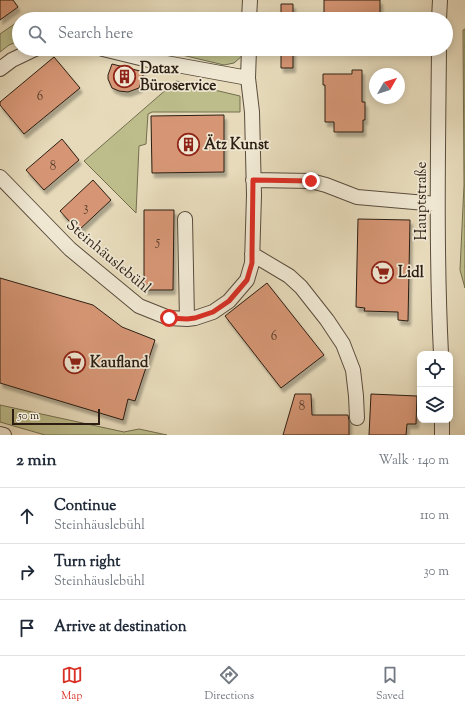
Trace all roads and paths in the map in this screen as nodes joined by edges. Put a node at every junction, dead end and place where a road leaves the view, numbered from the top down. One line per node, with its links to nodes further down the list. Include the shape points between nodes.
1 (250, 0): 3 (street)
2 (440, 0): 4 (street)
3 (249, 12)
4 (439, 12)
5 (20, 56): 9 (street)
6 (132, 56): 10 (street)
7 (249, 56): 10 (street, Steinhäuslebühl)
8 (439, 56): 13 (street, Hauptstraße)
9 (0, 69)
10 (248, 78): 12 (street, Steinhäuslebühl, via 252,112)
11 (0, 177): 16 (street, Steinhäuslebühl, via 70,249 139,306 169,318)
12 (253, 180): 13 (street, via 311,181 357,197); 15 (street, Steinhäuslebühl)
13 (437, 204): 17 (street, Hauptstraße)
14 (185, 219): 16 (street)
15 (252, 254): 16 (street, Steinhäuslebühl, via 247,280 229,301 213,312); 18 (street, via 289,276 301,287 343,344 353,370)
16 (187, 319)
17 (440, 351)
18 (356, 418)
19 (442, 423): 22 (street)
20 (0, 434): 21 (street)
21 (4, 435)
22 (442, 435)

